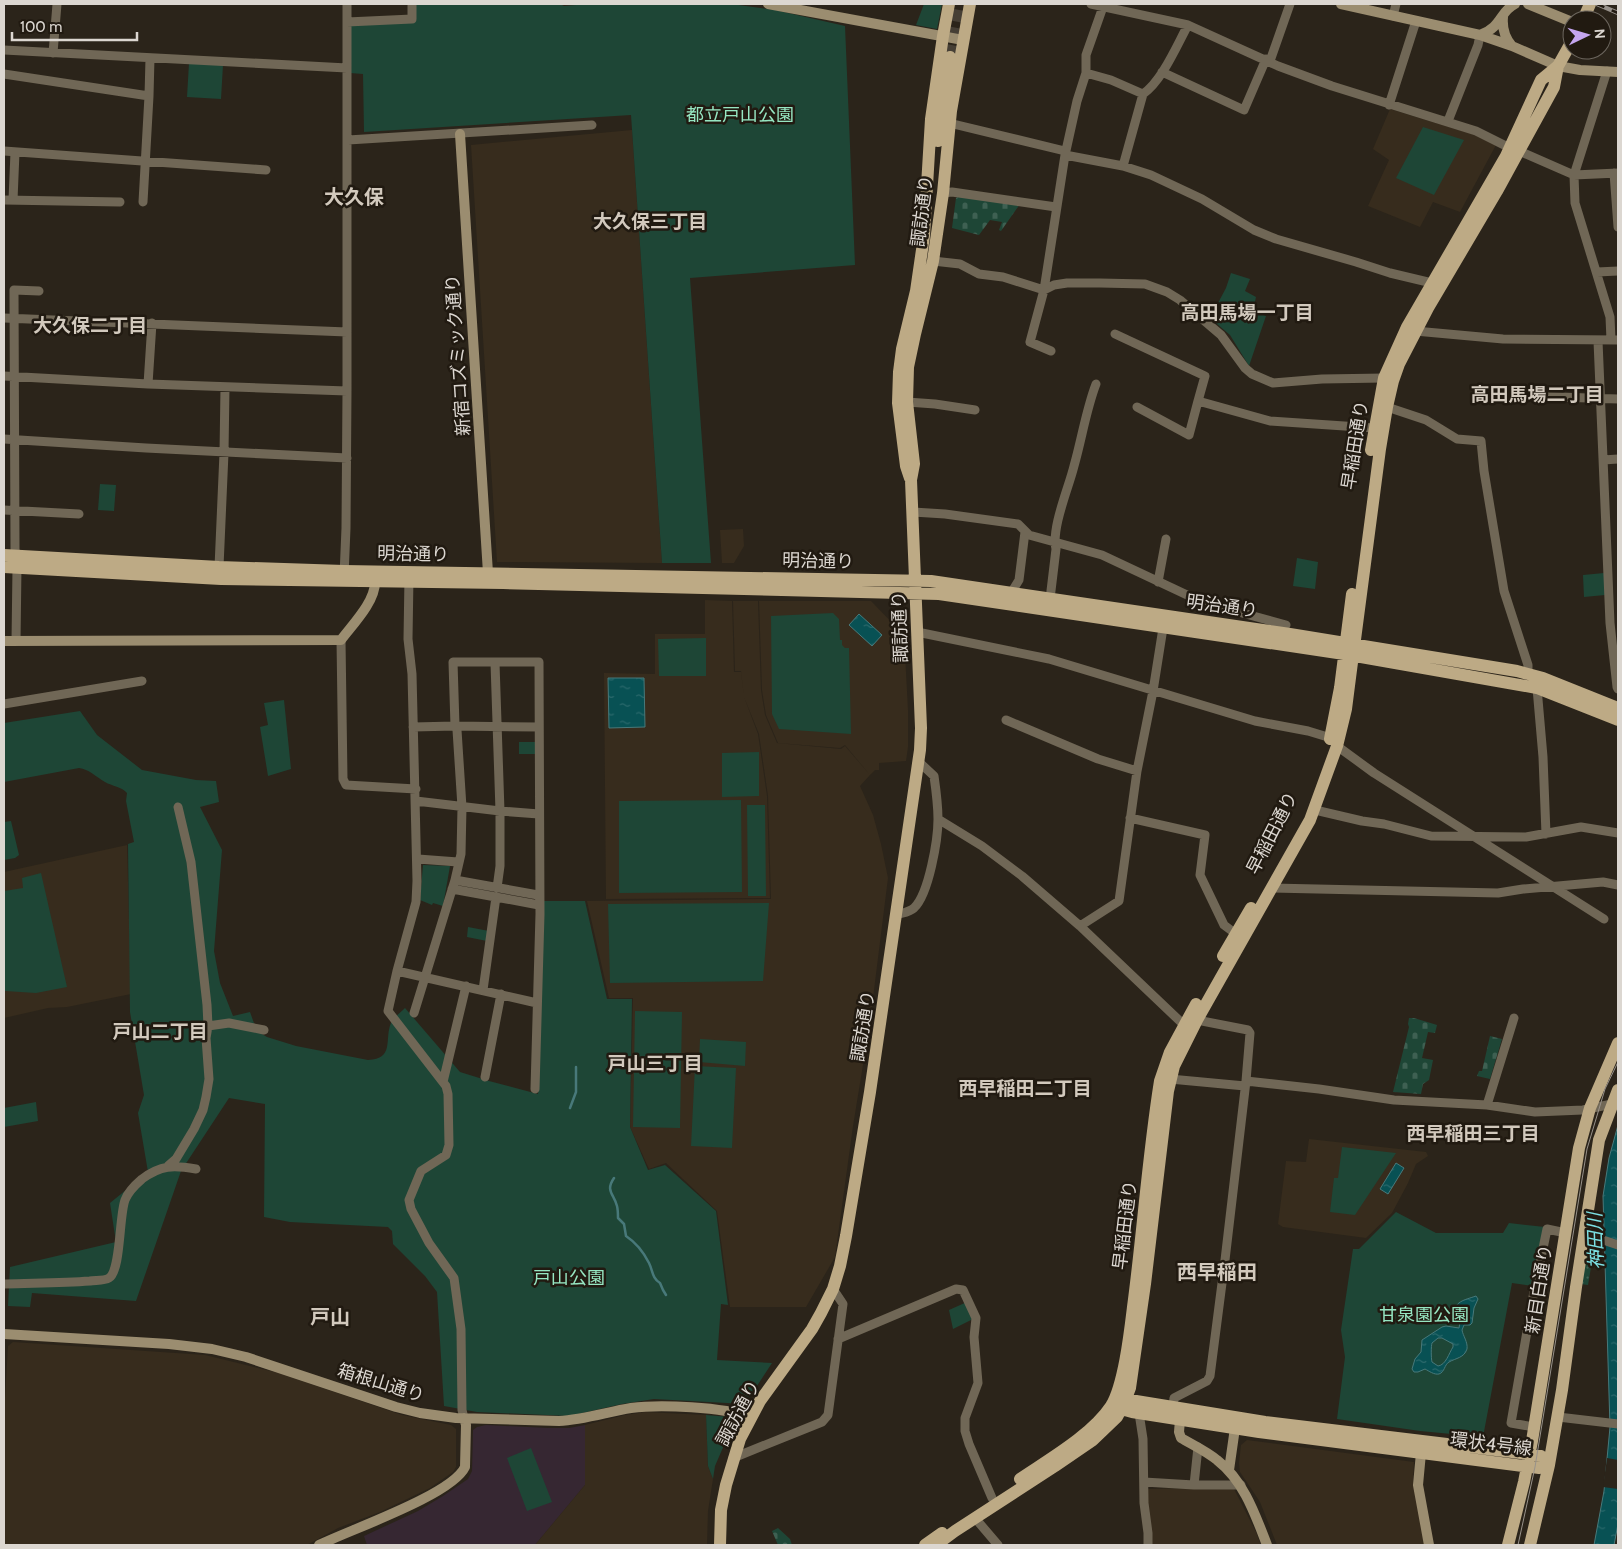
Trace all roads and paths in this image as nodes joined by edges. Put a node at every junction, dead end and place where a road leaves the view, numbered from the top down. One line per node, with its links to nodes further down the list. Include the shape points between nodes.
1 (57, 4): 25 (street)
2 (346, 4): 18 (street)
3 (412, 4): 18 (street, via 412,18)
4 (768, 4): 21 (street)
5 (949, 4): 21 (main road, 諏訪通り)
6 (970, 4): 22 (main road, 諏訪通り)
7 (1091, 4): 13 (street)
8 (1290, 4): 29 (street)
9 (1341, 4): 14 (street)
10 (1396, 4): 14 (street)
11 (1515, 4): 15 (street)
12 (1528, 4): 16 (street)
13 (1104, 5): 19 (street); 35 (street, via 1086,55)
14 (1393, 16): 17 (street)
15 (1503, 17): 20 (street, via 1493,29); 23 (street, via 1504,32)
16 (1562, 18)
17 (1416, 21): 20 (street); 39 (street)
18 (347, 22): 31 (street)
19 (1188, 25): 29 (street); 32 (street)
20 (1480, 35): 23 (street); 40 (street)
21 (943, 36): 22 (street); 60 (main road, 諏訪通り, via 931,119)
22 (963, 40): 41 (main road, 諏訪通り)
23 (1512, 46): 30 (street)
24 (4, 50): 25 (street)
25 (53, 52): 27 (street)
26 (950, 57): 49 (main road)
27 (150, 58): 31 (street); 38 (street)
28 (1562, 59): 30 (main road, 早稲田通り)
29 (1268, 61): 32 (street, via 1244,110); 39 (street)
30 (1558, 66): 33 (street); 45 (main road, 早稲田通り, via 1541,80)
31 (347, 68): 44 (street)
32 (1162, 72): 37 (street)
33 (1607, 72): 34 (street); 54 (street)
34 (1618, 72)
35 (1086, 73): 37 (street); 48 (street)
36 (4, 74): 38 (street)
37 (1143, 94): 51 (street)
38 (149, 96): 50 (street)
39 (1389, 104): 40 (street)
40 (1448, 121): 45 (street)
41 (949, 123): 48 (street); 55 (main road, 諏訪通り)
42 (592, 125): 43 (street)
43 (460, 134): 44 (street); 112 (street, 新宿コズミック通り)
44 (348, 140): 74 (street)
45 (1514, 149): 54 (street); 67 (main road, 早稲田通り); 73 (main road, 早稲田通り)
46 (4, 151): 47 (street)
47 (15, 152): 50 (street); 56 (street)
48 (1065, 153): 51 (street); 59 (street)
49 (937, 159): 60 (main road); 61 (main road)
50 (146, 162): 52 (street); 58 (street)
51 (1123, 166): 67 (street, via 1151,175 1276,239)
52 (266, 170)
53 (1616, 173): 54 (street); 62 (street)
54 (1574, 175): 66 (street, via 1575,203)
55 (943, 192): 59 (street); 61 (main road, 諏訪通り)
56 (8, 200): 57 (street)
57 (120, 202)
58 (143, 202)
59 (1056, 207): 68 (street)
60 (926, 210): 64 (main road, 諏訪通り)
61 (940, 213): 64 (main road, 諏訪通り)
62 (1618, 218): 63 (street)
63 (1618, 227)
64 (928, 262): 68 (street, via 960,264 979,274 1003,277); 90 (main road, 諏訪通り, via 911,350); 101 (main road, 諏訪通り, via 916,291 899,372 898,403 906,466)
65 (1618, 271): 66 (street)
66 (1597, 272): 76 (street)
67 (1432, 284): 73 (main road, 早稲田通り)
68 (1044, 290): 78 (street, via 1030,342); 81 (street, via 1067,283 1100,283 1145,284 1167,292 1221,335 1245,368 1273,383)
69 (39, 291): 71 (street, via 14,290)
70 (4, 318): 71 (street)
71 (14, 318): 72 (street); 80 (street)
72 (152, 323): 74 (street); 82 (street)
73 (1411, 329): 77 (street, via 1503,340); 81 (main road, 早稲田通り); 92 (main road, 早稲田通り)
74 (347, 332): 85 (street)
75 (1116, 334): 89 (street, via 1205,376)
76 (1615, 340): 77 (street)
77 (1598, 341): 87 (street)
78 (1051, 351)
79 (4, 376): 80 (street)
80 (14, 377): 82 (street); 96 (street)
81 (1384, 378): 94 (main road, 早稲田通り)
82 (148, 384): 84 (street)
83 (1096, 384): 108 (street, via 1089,401)
84 (225, 387): 85 (street); 97 (street)
85 (347, 392): 98 (street)
86 (1530, 396): 87 (street)
87 (1601, 399): 88 (street); 100 (street)
88 (1618, 400)
89 (1198, 401): 91 (street, via 1189,435); 94 (street, via 1270,421)
90 (907, 402): 93 (street); 101 (main road, 諏訪通り, via 914,464)
91 (1137, 407)
92 (1387, 407): 127 (main road, 早稲田通り); 129 (street, via 1426,420 1457,439 1481,441 1504,591)
93 (975, 410)
94 (1374, 428): 127 (main road, 早稲田通り)
95 (4, 438): 96 (street)
96 (15, 439): 97 (street); 103 (street)
97 (224, 452): 98 (street); 111 (street)
98 (347, 458): 113 (street)
99 (1618, 459): 100 (street)
100 (1604, 460): 126 (street)
101 (911, 480): 104 (main road, 諏訪通り)
102 (4, 510): 103 (street)
103 (15, 510): 105 (street); 109 (street)
104 (913, 512): 106 (street, via 1018,524); 117 (main road, 諏訪通り)
105 (79, 514)
106 (1025, 532): 108 (street); 118 (street, via 1019,580)
107 (1166, 539): 116 (street)
108 (1055, 542): 116 (street, via 1102,556); 119 (street)
109 (12, 559): 110 (main road, 明治通り); 111 (main road, 明治通り); 113 (main road, 明治通り, via 221,579); 125 (street)
110 (4, 567)
111 (219, 567): 113 (main road, 明治通り)
112 (488, 573): 114 (main road, 明治通り); 117 (main road, 明治通り)
113 (344, 576): 114 (main road, 明治通り); 115 (main road, 明治通り)
114 (409, 577): 115 (main road, 明治通り); 117 (main road, 明治通り); 140 (street, via 408,640)
115 (375, 582): 123 (street, via 372,598)
116 (1158, 582): 120 (street, via 1202,602)
117 (916, 586): 118 (main road, 明治通り); 121 (main road, 明治通り, via 940,594); 122 (main road, 諏訪通り)
118 (1011, 593): 119 (main road, 明治通り)
119 (1050, 599): 127 (main road, 明治通り)
120 (1286, 625)
121 (1162, 628): 127 (main road, 明治通り); 133 (street)
122 (917, 632): 133 (street, via 1049,659); 143 (main road, 諏訪通り, via 922,728)
123 (341, 640): 125 (street); 145 (street, via 343,779 346,785)
124 (4, 641): 125 (street)
125 (16, 641)
126 (1615, 647): 132 (street)
127 (1349, 650): 129 (main road, 明治通り); 131 (main road, 明治通り); 142 (main road, 早稲田通り, via 1346,709)
128 (495, 663): 138 (street, via 453,662); 139 (street); 141 (street, via 539,662)
129 (1528, 674): 135 (main road, 明治通り)
130 (142, 681): 134 (street)
131 (1536, 688): 137 (main road, 明治通り); 155 (street)
132 (1618, 689)
133 (1153, 691): 142 (street, via 1255,721 1308,732); 144 (street)
134 (4, 704)
135 (1618, 708)
136 (1006, 720): 144 (street, via 1098,759)
137 (1618, 720)
138 (455, 726): 139 (street); 140 (street); 148 (street)
139 (497, 726): 141 (street); 150 (street)
140 (413, 727): 145 (street)
141 (539, 727): 151 (street)
142 (1334, 742): 149 (main road, 早稲田通り); 156 (street, via 1374,773); 169 (main road, 早稲田通り, via 1302,820)
143 (919, 762): 153 (street, via 934,776); 166 (main road, 諏訪通り)
144 (1137, 771): 152 (street)
145 (416, 789): 146 (street)
146 (416, 801): 148 (street); 157 (street)
147 (178, 807): 180 (street, via 191,862)
148 (462, 807): 150 (street); 158 (street)
149 (1315, 810): 156 (street, via 1431,836); 162 (main road, 早稲田通り)
150 (500, 811): 151 (street); 163 (street, via 500,866)
151 (538, 814): 164 (street)
152 (1130, 818): 168 (street, via 1119,902); 169 (street, via 1206,835 1200,875 1224,925)
153 (938, 819): 166 (street, via 933,862 922,896 914,908); 168 (street, via 1022,876)
154 (1618, 832): 155 (street, via 1581,827)
155 (1546, 834): 156 (street)
156 (1475, 836): 161 (street)
157 (418, 859): 158 (street); 170 (street, via 416,902)
158 (458, 862): 159 (street)
159 (454, 884): 163 (street); 171 (street)
160 (1618, 885): 161 (street, via 1603,882)
161 (1555, 887): 162 (street, via 1498,893); 167 (street)
162 (1272, 888): 178 (main road, 早稲田通り)
163 (496, 892): 164 (street); 165 (street); 173 (street)
164 (538, 895): 165 (street)
165 (539, 905): 175 (street)
166 (896, 915): 198 (main road, 諏訪通り, via 846,1236)
167 (1604, 919)
168 (1080, 926): 179 (street)
169 (1236, 934): 179 (main road, 早稲田通り)
170 (397, 971): 171 (street); 185 (street, via 388,1011)
171 (425, 977): 172 (street); 176 (street)
172 (466, 986): 173 (street); 185 (street)
173 (483, 990): 174 (street)
174 (501, 994): 175 (street); 183 (street)
175 (537, 1003): 187 (street)
176 (414, 1013)
177 (1514, 1018): 189 (street)
178 (1197, 1020): 184 (main road, 早稲田通り); 186 (street, via 1248,1030)
179 (1184, 1025): 201 (main road, 早稲田通り, via 1160,1081)
180 (208, 1026): 181 (street, via 229,1024); 192 (street, via 209,1079 204,1103 194,1129)
181 (264, 1030)
182 (1618, 1043): 191 (main road, 新目白通り)
183 (485, 1077)
184 (1170, 1079): 186 (street); 201 (main road, 早稲田通り, via 1134,1363 1130,1388)
185 (444, 1082): 206 (street, via 448,1094 449,1145 446,1154 421,1171 409,1200 429,1243 454,1278 461,1329)
186 (1246, 1083): 189 (street, via 1394,1100); 202 (street, via 1210,1376 1207,1381 1174,1398)
187 (535, 1088)
188 (1618, 1090): 190 (main road, 新目白通り)
189 (1487, 1105): 191 (street, via 1535,1112)
190 (1615, 1105): 191 (street); 195 (main road, 新目白通り, via 1599,1140)
191 (1590, 1108): 194 (main road, 新目白通り, via 1579,1148)
192 (168, 1166): 193 (street); 197 (street, via 140,1181 126,1198 114,1271 109,1278 66,1283)
193 (196, 1169)
194 (1566, 1233): 209 (main road, 新目白通り); 209 (street, via 1547,1229 1512,1423)
195 (1585, 1234): 196 (street); 204 (main road, 新目白通り)
196 (1618, 1245)
197 (5, 1284)
198 (832, 1289): 200 (street, via 843,1304); 205 (main road, 諏訪通り, via 812,1330)
199 (4, 1334): 206 (street, 箱根山通り, via 212,1349 254,1359 396,1407)
200 (838, 1339): 213 (street, via 826,1418); 220 (street, via 956,1289 963,1290 976,1318 974,1337 978,1383 965,1418 965,1431)
201 (1119, 1402): 202 (main road, 環状4号線); 203 (main road, 環状4号線); 220 (main road, 早稲田通り, via 1070,1445); 221 (main road, 早稲田通り, via 1104,1430 1093,1440)
202 (1173, 1408): 214 (main road, 環状4号線)
203 (1139, 1413): 207 (main road, 環状4号線); 217 (street)
204 (1558, 1416): 208 (street); 215 (main road, 新目白通り)
205 (751, 1417): 206 (street, 箱根山通り, via 740,1413 656,1406 559,1422); 213 (main road, 諏訪通り)
206 (464, 1418): 222 (street, via 465,1466 462,1472 447,1485 409,1506)
207 (1180, 1420): 210 (main road, 環状4号線); 211 (street, via 1178,1432 1181,1438)
208 (1614, 1423)
209 (1534, 1427): 214 (main road, 新目白通り)
210 (1234, 1428): 212 (main road, 環状4号線); 216 (street)
211 (1198, 1447): 216 (street); 218 (street)
212 (1421, 1453): 214 (main road, 環状4号線); 229 (street, via 1418,1485)
213 (733, 1458): 223 (main road, 諏訪通り, via 723,1500)
214 (1528, 1460): 215 (main road, 環状4号線, via 1539,1468); 230 (main road, 新目白通り)
215 (1549, 1465): 231 (main road, 新目白通り)
216 (1228, 1470): 219 (street)
217 (1144, 1482): 218 (street); 227 (street)
218 (1194, 1485): 219 (street)
219 (1241, 1486): 228 (street)
220 (992, 1498): 224 (main road, 早稲田通り)
221 (975, 1518): 225 (main road, 早稲田通り); 226 (street)
222 (319, 1545)
223 (720, 1545)
224 (925, 1545)
225 (936, 1545)
226 (998, 1545)
227 (1148, 1545)
228 (1267, 1545)
229 (1429, 1545)
230 (1508, 1545)
231 (1530, 1545)

